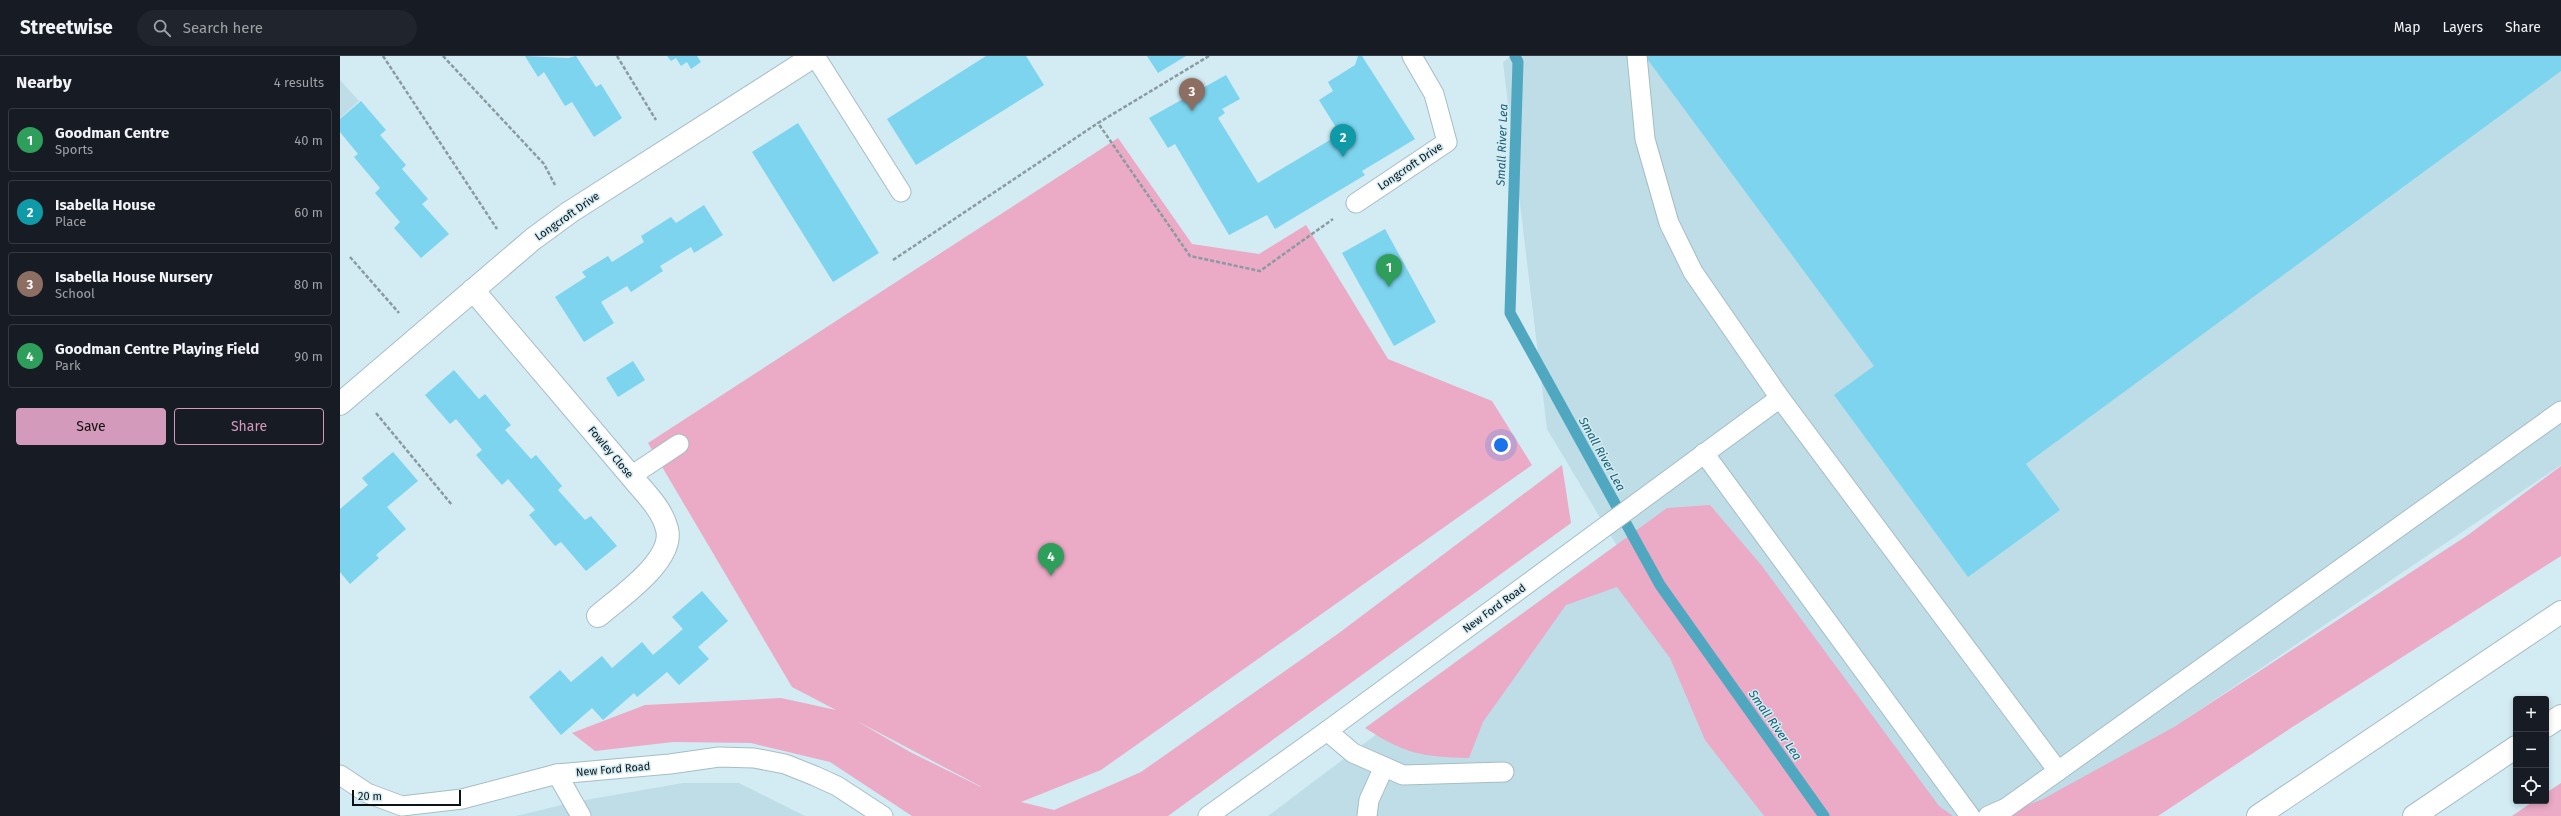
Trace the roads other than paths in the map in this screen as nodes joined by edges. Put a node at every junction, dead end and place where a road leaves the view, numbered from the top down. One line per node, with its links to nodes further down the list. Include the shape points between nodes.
1 (815, 56): 4 (lane); 6 (main road, Longcroft Drive, via 570,212)
2 (1412, 56): 5 (lane, Longcroft Drive, via 1434,94 1447,142)
3 (1637, 56): 7 (lane, via 1645,139 1669,223 1693,272)
4 (901, 192)
5 (1356, 203)
6 (473, 290): 8 (main road, Longcroft Drive); 12 (main road, Fowley Close)
7 (1780, 398): 11 (lane, New Ford Road); 20 (lane)
8 (340, 404)
9 (2561, 411): 20 (lane)
10 (679, 444): 12 (lane)
11 (1704, 453): 17 (lane, New Ford Road); 28 (lane)
12 (631, 476): 14 (main road, Fowley Close, via 662,517 669,538 666,549 652,568)
13 (2561, 612): 30 (main road)
14 (598, 616)
15 (2561, 716): 16 (main road)
16 (2549, 724)
17 (1328, 731): 19 (lane, via 1353,753); 26 (lane, New Ford Road)
18 (2513, 749): 31 (main road)
19 (1384, 767): 21 (lane, via 1403,775); 27 (lane, via 1369,800)
20 (2058, 771): 29 (lane, via 2006,808)
21 (1504, 772)
22 (558, 774): 23 (lane, New Ford Road, via 462,799 402,806 367,792); 24 (lane); 25 (lane, New Ford Road, via 719,757 754,758 785,764 838,786)
23 (340, 775)
24 (581, 816)
25 (883, 816)
26 (1208, 816)
27 (1367, 816)
28 (1970, 816)
29 (1988, 816)
30 (2258, 816)
31 (2414, 816)

